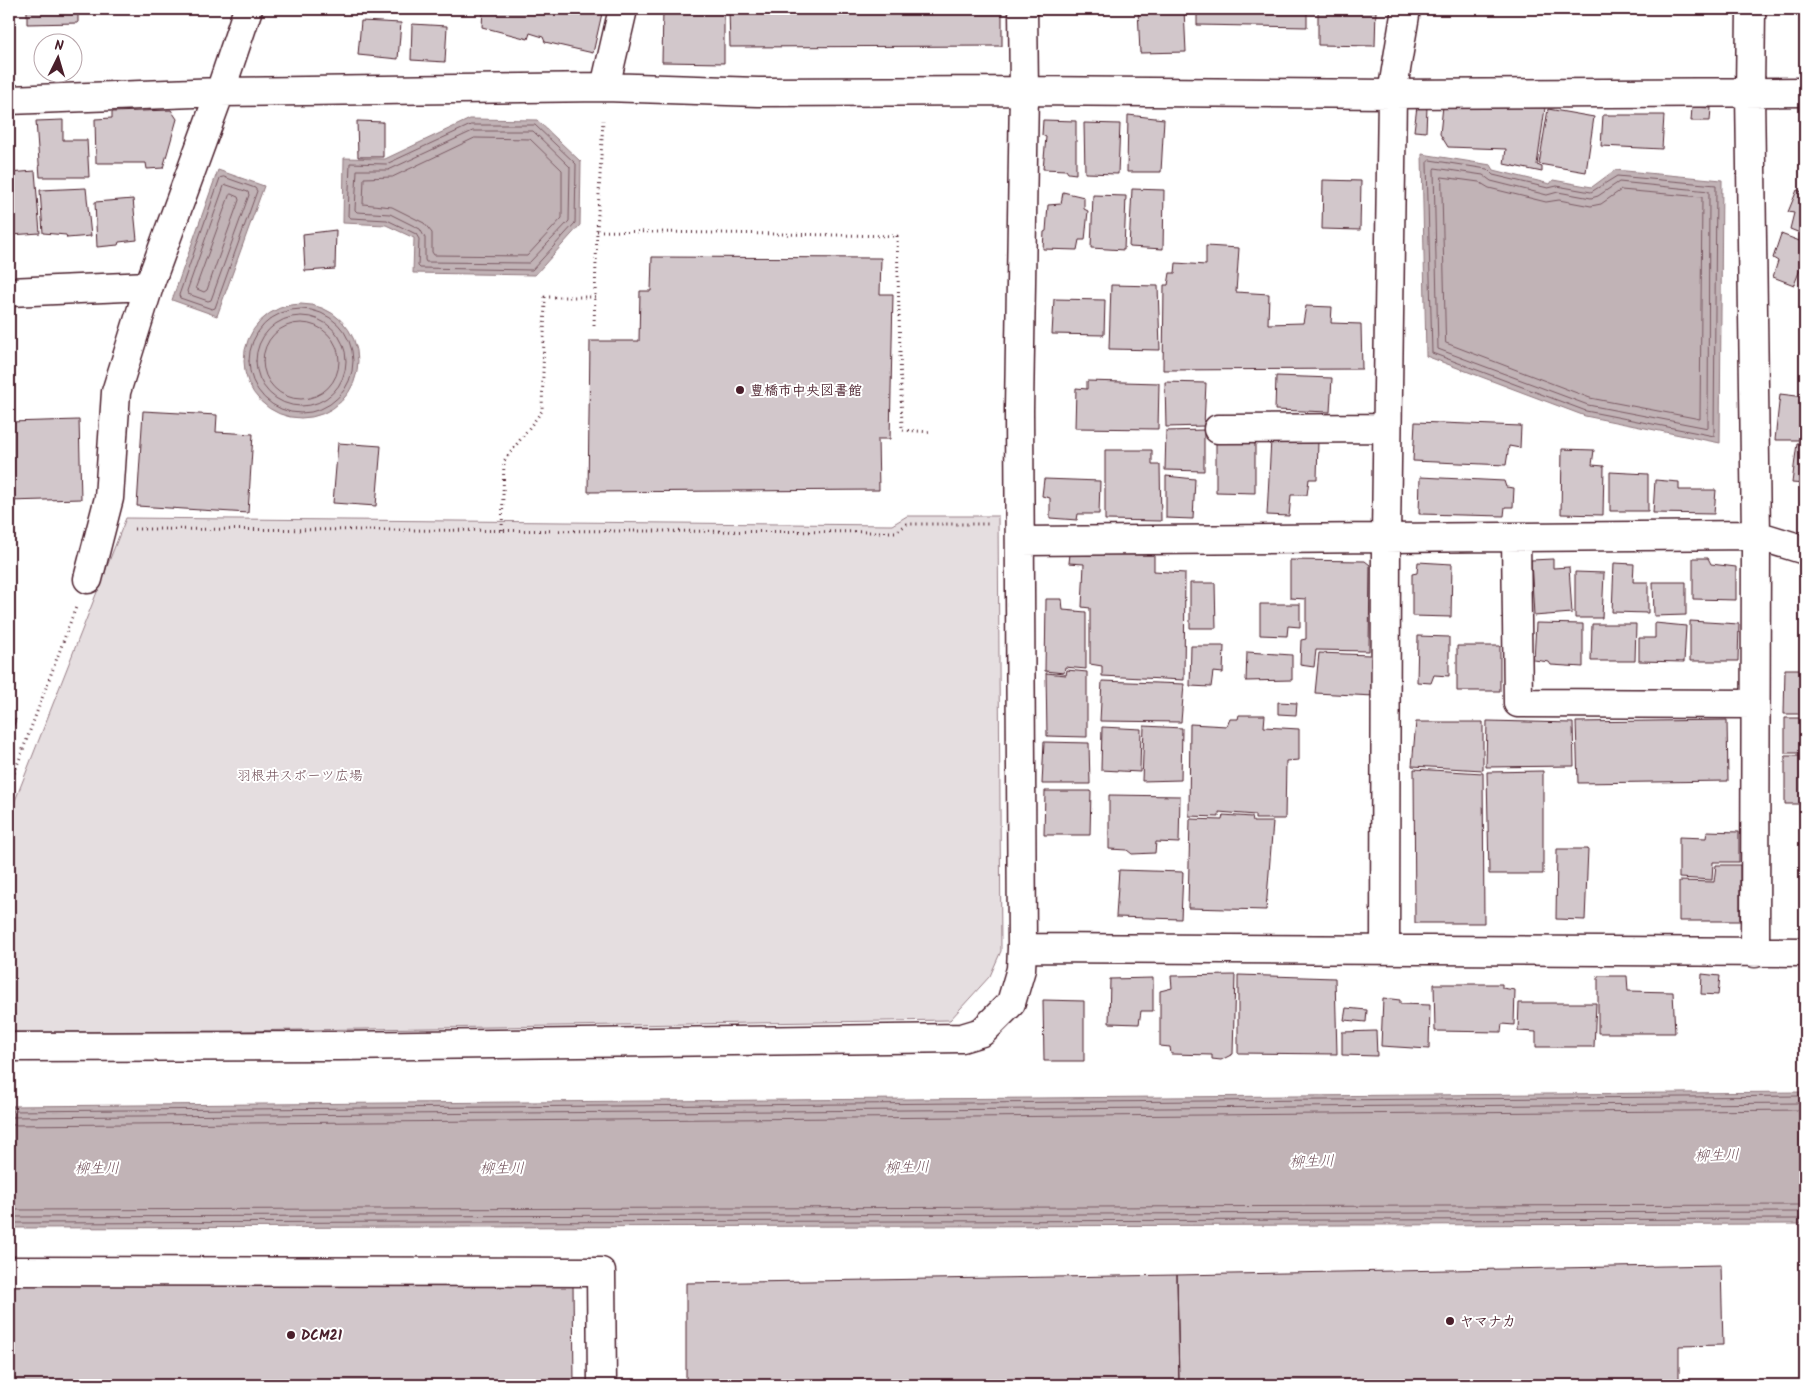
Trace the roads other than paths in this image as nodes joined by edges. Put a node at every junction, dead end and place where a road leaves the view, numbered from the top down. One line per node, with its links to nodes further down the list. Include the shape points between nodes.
1 (248, 9): 8 (street)
2 (623, 9): 6 (street)
3 (1023, 9): 7 (street)
4 (1406, 9): 11 (street)
5 (1751, 9): 9 (street)
6 (605, 87): 7 (street, via 758,92); 8 (street)
7 (1024, 91): 11 (street); 20 (street, via 1019,410)
8 (220, 92): 12 (street); 13 (street)
9 (1750, 92): 10 (street); 11 (street); 17 (street)
10 (1805, 92)
11 (1392, 94): 15 (street)
12 (9, 100)
13 (149, 286): 14 (street); 22 (street, via 116,392 109,498)
14 (9, 292)
15 (1387, 428): 16 (street); 18 (street)
16 (1218, 429)
17 (1756, 534): 19 (street); 21 (street); 23 (street)
18 (1386, 536): 19 (street); 20 (street); 25 (street)
19 (1516, 537): 23 (street, via 1518,703)
20 (1021, 541): 24 (street)
21 (1805, 550)
22 (88, 579)
23 (1755, 704): 27 (street)
24 (1022, 948): 25 (street); 28 (street, via 1021,969 1011,1003 982,1032 962,1038 339,1046)
25 (1385, 950): 27 (street)
26 (1805, 952): 27 (street)
27 (1755, 953)
28 (9, 1046)
29 (9, 1271): 30 (street, via 601,1272)
30 (602, 1385)

